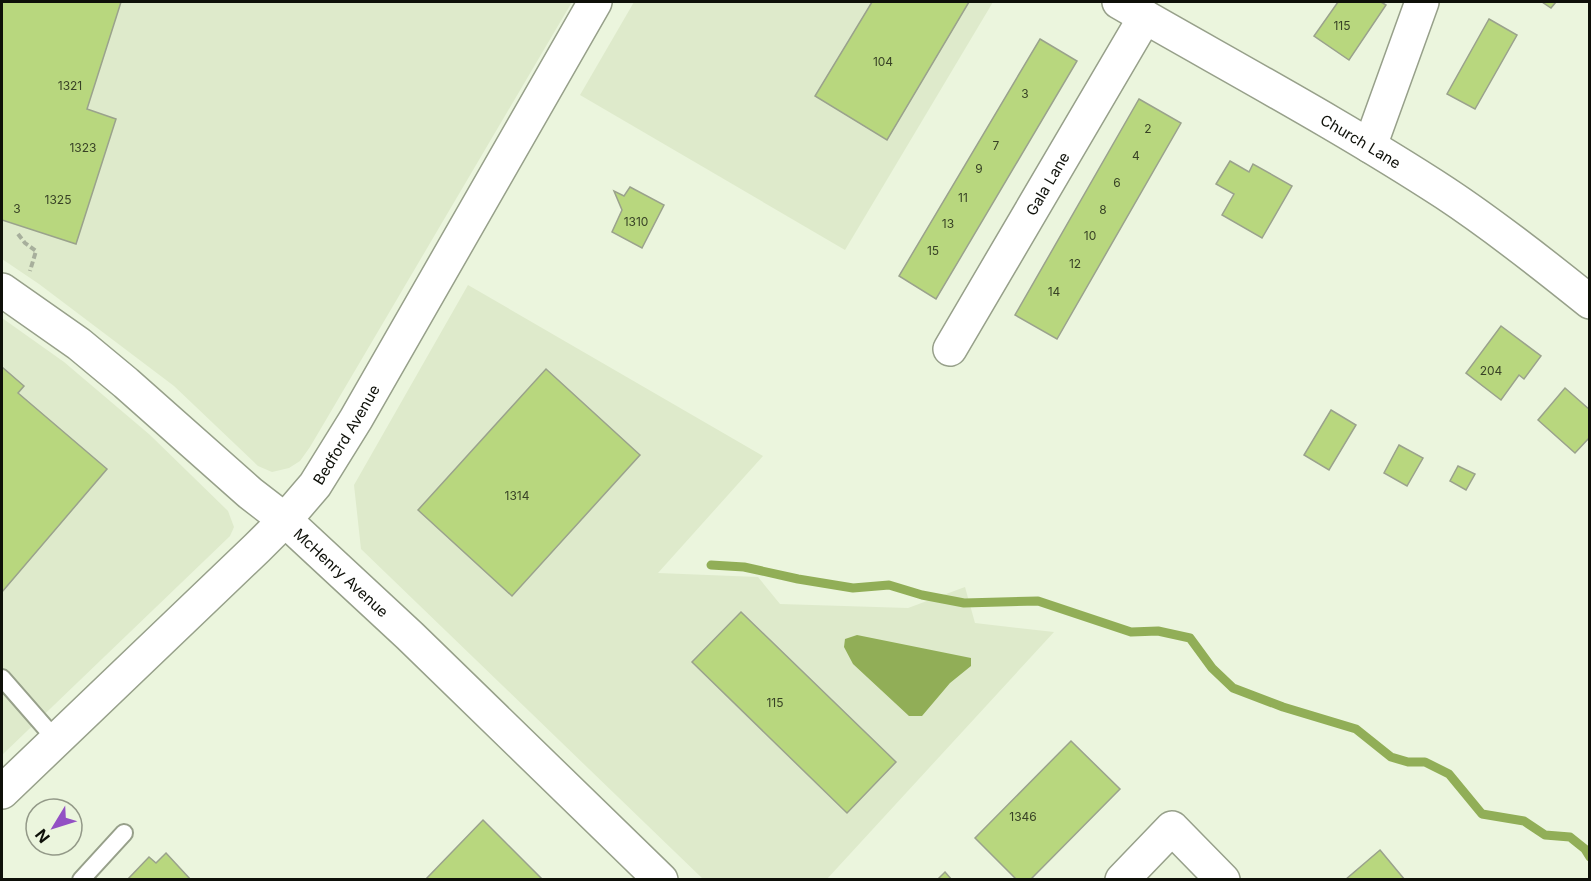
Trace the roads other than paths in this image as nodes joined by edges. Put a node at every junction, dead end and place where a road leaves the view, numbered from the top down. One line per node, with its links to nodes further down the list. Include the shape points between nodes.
1 (595, 2): 8 (street, Bedford Avenue, via 356,419 315,485)
2 (1422, 2): 4 (street)
3 (1132, 9): 4 (street, Church Lane); 7 (street, Gala Lane)
4 (1370, 146): 6 (street, Church Lane, via 1519,245)
5 (14, 284): 8 (street, McHenry Avenue)
6 (1590, 302)
7 (950, 349)
8 (285, 520): 10 (street, Bedford Avenue); 14 (street, McHenry Avenue)
9 (2, 678): 10 (lane)
10 (57, 741): 11 (street, Bedford Avenue)
11 (2, 792)
12 (124, 833): 13 (lane)
13 (81, 879)
14 (661, 879)
15 (1122, 879): 16 (street, via 1172,828)
16 (1222, 879)

